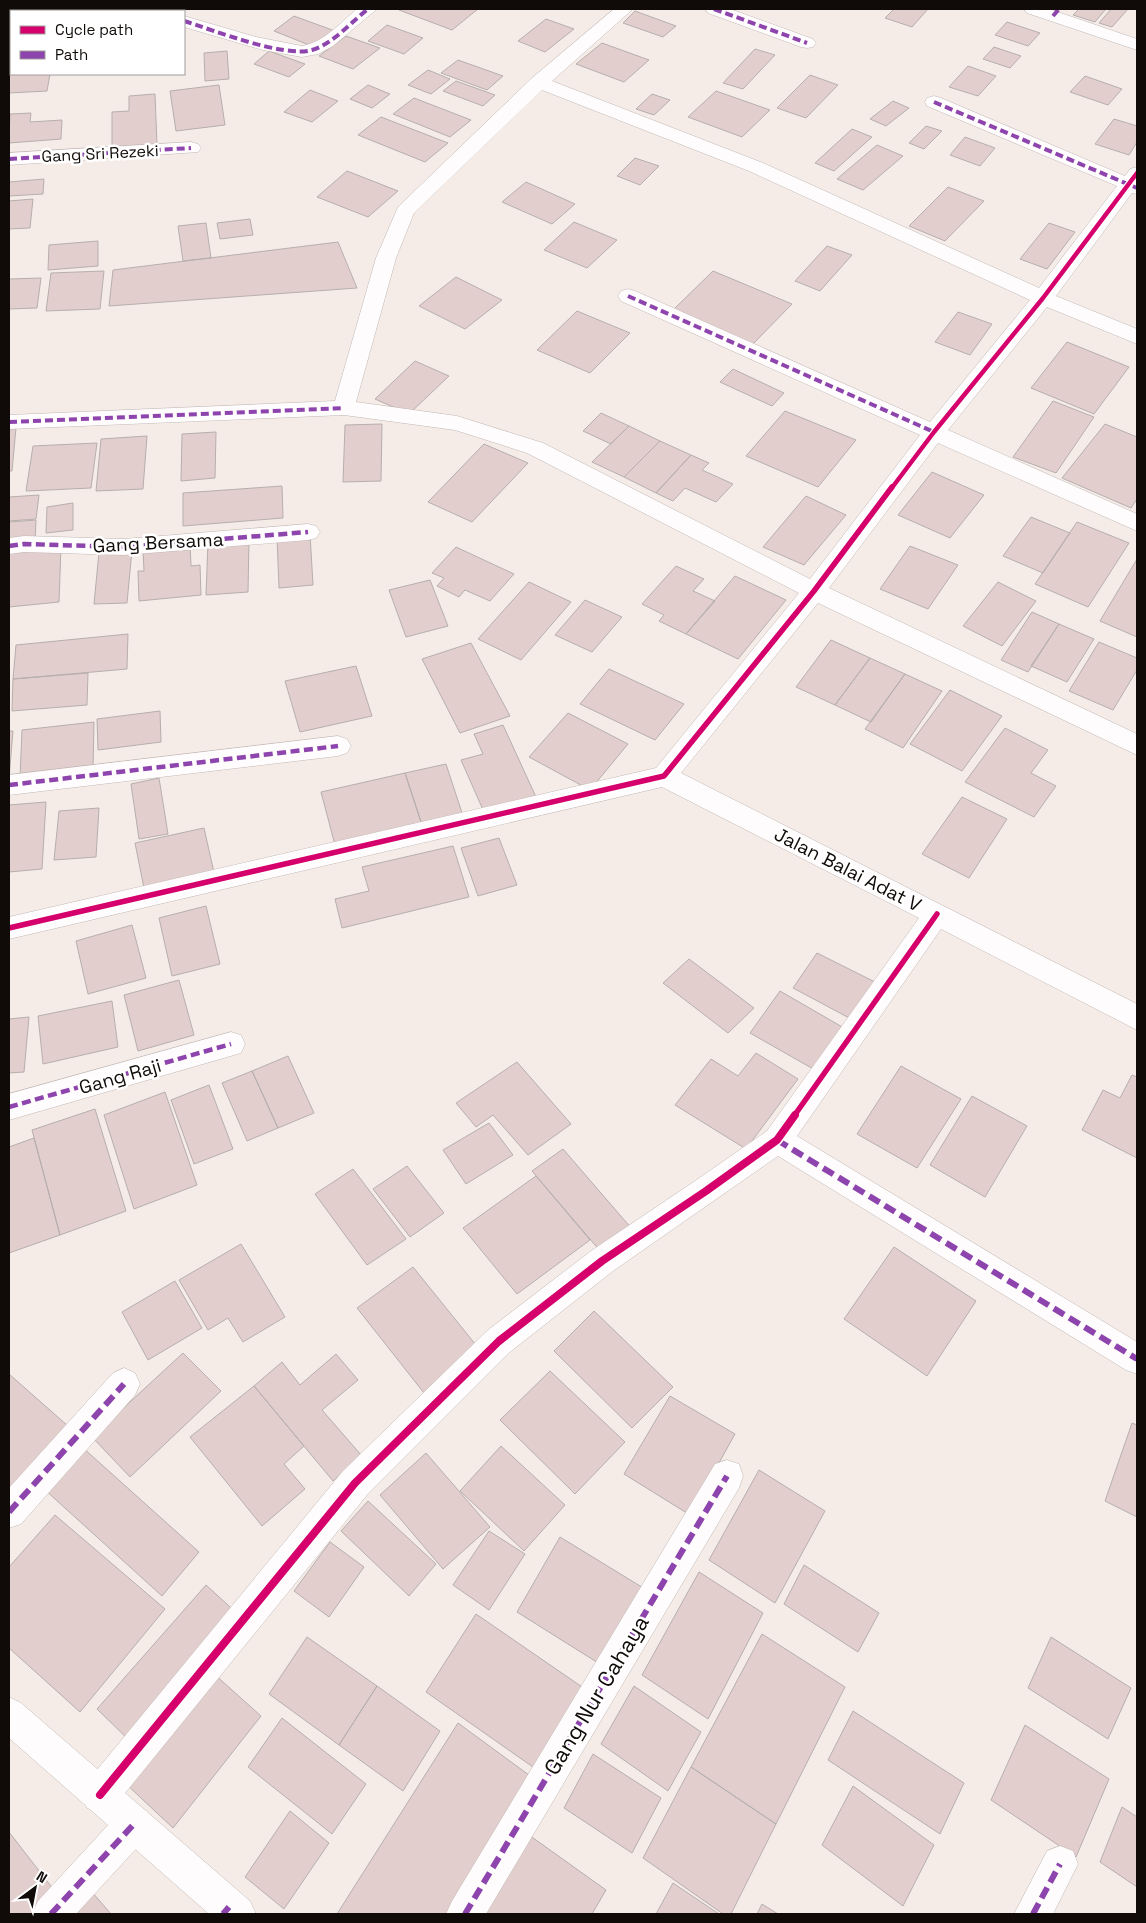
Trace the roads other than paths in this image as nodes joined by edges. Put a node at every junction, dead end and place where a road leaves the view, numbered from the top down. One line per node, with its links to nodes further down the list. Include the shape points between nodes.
1 (9, 9): 2 (street)
2 (20, 9)
3 (368, 9): 8 (street, via 324,44 310,51 283,49)
4 (624, 9): 11 (street)
5 (714, 9): 9 (street)
6 (1033, 9): 7 (street)
7 (1056, 12): 10 (street)
8 (185, 22)
9 (806, 43)
10 (1137, 45)
11 (539, 82): 17 (street, via 756,167); 19 (street, via 405,211 386,258)
12 (934, 102): 15 (street)
13 (191, 148): 14 (street, Gang Sri Rezeki)
14 (9, 159)
15 (1134, 182): 17 (street)
16 (628, 296): 21 (street)
17 (1043, 298): 18 (street); 21 (street)
18 (1137, 337)
19 (344, 408): 20 (street); 25 (street, via 457,423 535,448)
20 (9, 422)
21 (934, 432): 22 (street); 25 (street)
22 (1137, 523)
23 (308, 532): 24 (street, Gang Bersama, via 124,547)
24 (9, 546)
25 (814, 591): 26 (street); 28 (street)
26 (1137, 745)
27 (338, 746): 29 (street)
28 (664, 776): 30 (street, Jalan Balai Adat V); 31 (street)
29 (9, 785)
30 (937, 914): 32 (street, Jalan Balai Adat V); 35 (street)
31 (9, 928)
32 (1137, 1018)
33 (230, 1044): 34 (street, Gang Raji)
34 (9, 1107)
35 (777, 1140): 36 (street); 41 (street, via 602,1261 499,1341 355,1483)
36 (1137, 1359)
37 (124, 1384): 39 (street)
38 (727, 1476): 46 (street, Gang Nur Cahaya)
39 (9, 1512)
40 (9, 1715): 41 (street)
41 (100, 1794): 42 (street)
42 (134, 1824): 44 (street); 45 (street)
43 (1060, 1864): 47 (street)
44 (229, 1912)
45 (51, 1914)
46 (465, 1914)
47 (1033, 1914)

